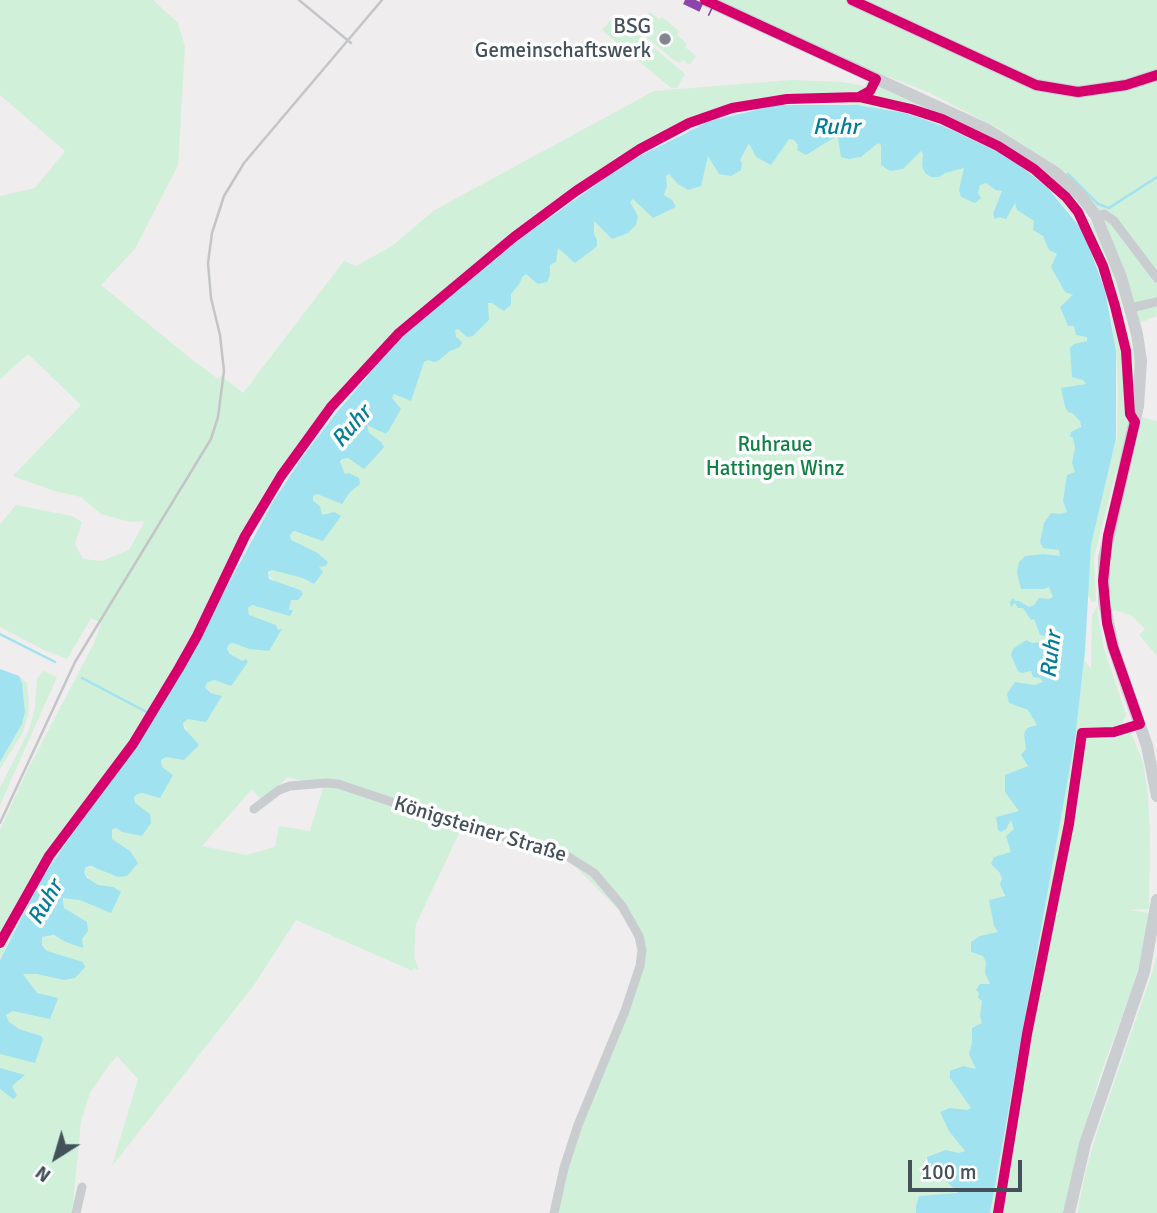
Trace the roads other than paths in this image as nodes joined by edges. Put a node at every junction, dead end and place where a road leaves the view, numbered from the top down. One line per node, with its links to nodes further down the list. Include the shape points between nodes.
1 (705, 0): 4 (main road, via 996,134 1075,188)
2 (852, 0): 3 (main road, via 1009,74 1052,89 1107,89)
3 (1157, 75)
4 (1096, 216): 5 (street, via 1104,214 1114,221); 7 (main road)
5 (1157, 278)
6 (1157, 302): 7 (street)
7 (1130, 308): 8 (main road, via 1139,347 1141,390 1104,558 1103,592 1113,647 1147,746)
8 (1157, 796)
9 (254, 809): 13 (street, Königsteiner Straße, via 290,786 338,784 564,854 594,873 622,906 639,936 640,966 578,1125)
10 (1157, 900): 14 (main road, via 1143,972 1085,1144)
11 (82, 1187): 12 (street)
12 (76, 1213)
13 (554, 1213)
14 (1069, 1213)

